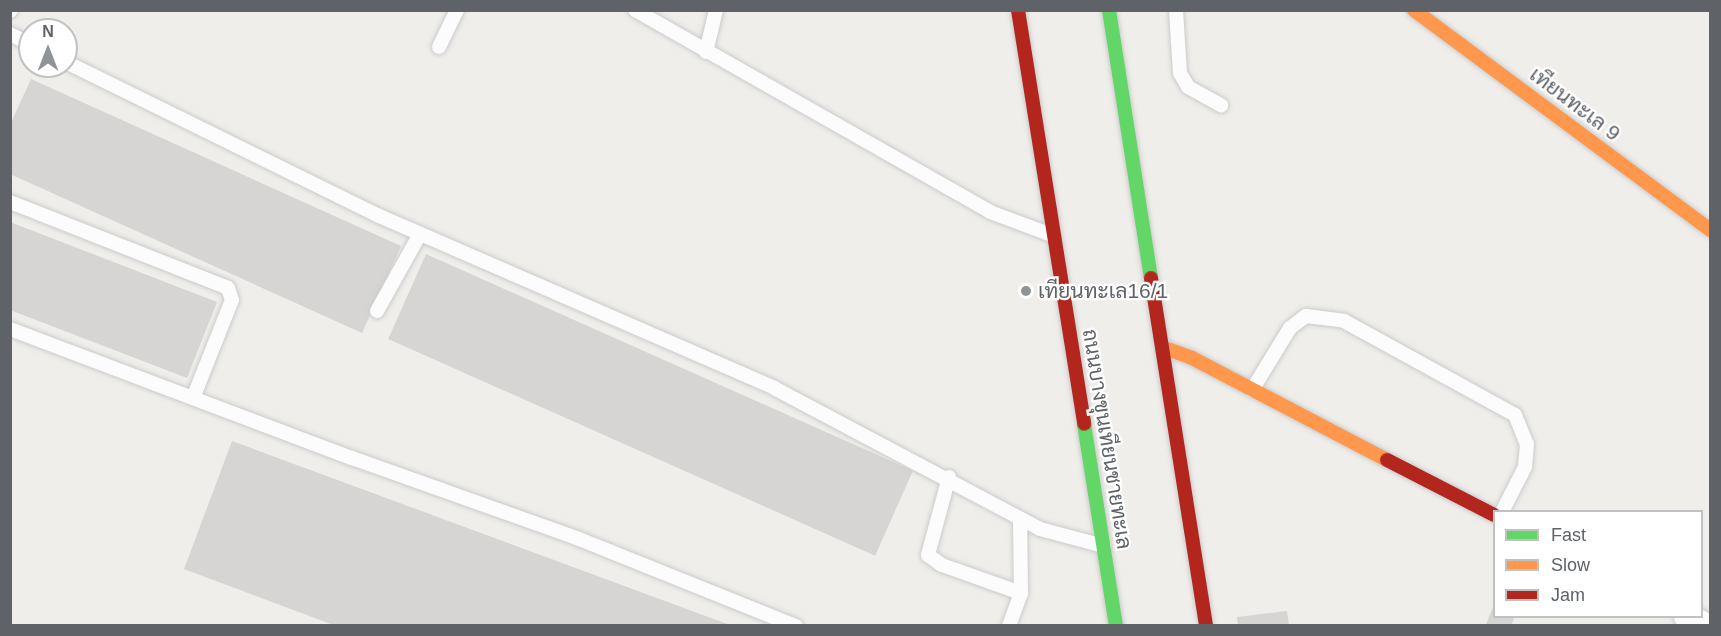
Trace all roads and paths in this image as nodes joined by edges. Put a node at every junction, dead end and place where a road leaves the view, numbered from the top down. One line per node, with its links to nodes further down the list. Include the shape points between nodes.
1 (457, 10): 8 (lane)
2 (636, 10): 9 (lane)
3 (716, 10): 9 (lane)
4 (1018, 10): 15 (main road, ถนนบางขุนเทียนชายทะเล)
5 (1109, 10): 18 (main road)
6 (1176, 10): 11 (lane, via 1180,73 1188,87)
7 (1414, 11): 13 (main road, เทียนทะเล 9)
8 (439, 47)
9 (706, 52): 15 (lane, via 990,212)
10 (78, 68): 14 (lane)
11 (1221, 105)
12 (10, 202): 20 (lane, via 228,288 232,300)
13 (1710, 230)
14 (420, 234): 16 (lane); 21 (lane, via 774,388)
15 (1052, 235): 25 (main road, ถนนบางขุนเทียนชายทะเล)
16 (376, 311)
17 (10, 329): 20 (lane)
18 (1162, 347): 19 (main road, via 1192,358); 31 (main road)
19 (1252, 390): 22 (lane, via 1290,328 1306,316 1344,321 1515,415 1527,444 1526,467); 23 (main road)
20 (193, 398): 28 (lane, via 577,538)
21 (949, 477): 24 (lane); 26 (lane, via 928,555 942,565)
22 (1503, 510)
23 (1493, 514)
24 (1020, 519): 25 (lane, via 1069,538); 26 (lane)
25 (1104, 546): 30 (main road, ถนนบางขุนเทียนชายทะเล)
26 (1021, 593): 29 (lane)
27 (1690, 618): 32 (street)
28 (796, 626)
29 (1009, 626)
30 (1116, 626)
31 (1206, 626)
32 (1704, 626)

